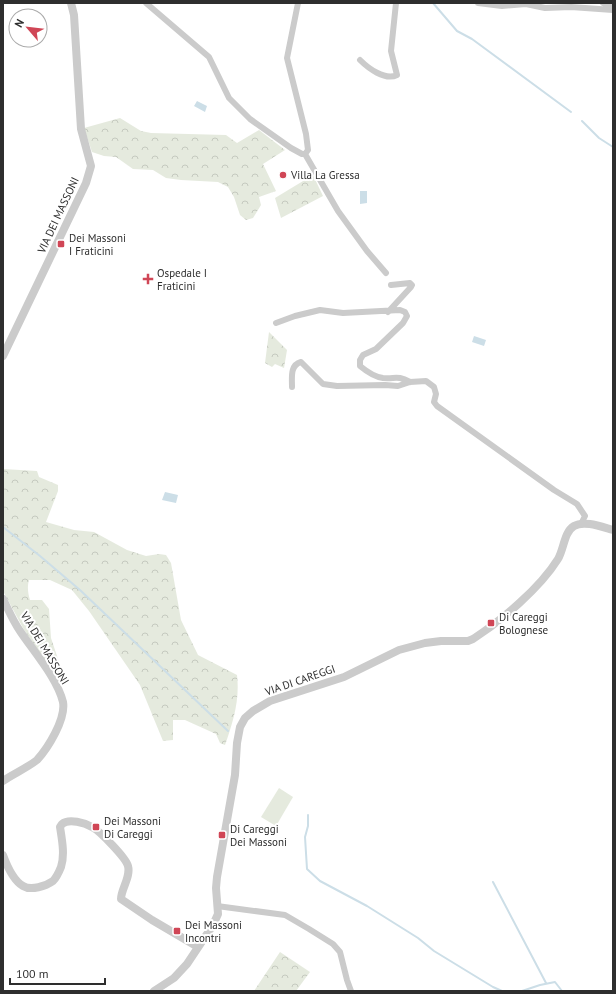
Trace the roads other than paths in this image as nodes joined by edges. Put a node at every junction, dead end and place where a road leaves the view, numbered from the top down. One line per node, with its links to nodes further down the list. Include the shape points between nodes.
1 (71, 3): 15 (street, VIA DEI MASSONI, via 75,21 81,130 91,166 86,183)
2 (146, 3): 10 (street, via 209,57 229,98 250,119 291,148)
3 (298, 3): 10 (street, via 287,58 306,134)
4 (396, 3): 9 (street, via 391,51 398,75 392,77 375,72)
5 (478, 3): 8 (street)
6 (603, 3): 7 (street)
7 (613, 7)
8 (613, 10)
9 (360, 60)
10 (306, 154): 11 (street, via 338,211)
11 (386, 273)
12 (391, 285): 13 (street, via 412,285)
13 (388, 312): 14 (street, via 343,313 320,310); 16 (street, via 400,310 406,312 407,316 376,349 363,355 360,366 381,378 401,377)
14 (276, 323)
15 (3, 356)
16 (410, 382): 17 (street, via 398,386 322,384 301,362 293,368); 18 (street, via 426,381 434,387 434,402 437,406 577,504 585,516)
17 (292, 387)
18 (581, 524): 19 (street); 23 (street, VIA DI CAREGGI, via 573,526 569,531 558,559 529,593 473,639 425,643 398,650 330,683 270,701 245,718 240,727 237,743 235,775 217,877)
19 (613, 530)
20 (3, 598): 21 (street, VIA DEI MASSONI, via 18,629 58,689 63,704 61,718 47,747 36,760)
21 (3, 781)
22 (3, 856): 24 (street, via 12,875 24,886 31,888 43,885 53,880 61,866 62,824 68,821 90,826 127,864 129,870 121,899)
23 (217, 906): 24 (street, VIA DI CAREGGI, via 218,914 213,925); 26 (street, via 285,915 333,944 340,952)
24 (198, 947): 25 (street, VIA DI CAREGGI, via 174,978)
25 (154, 991)
26 (351, 991)

